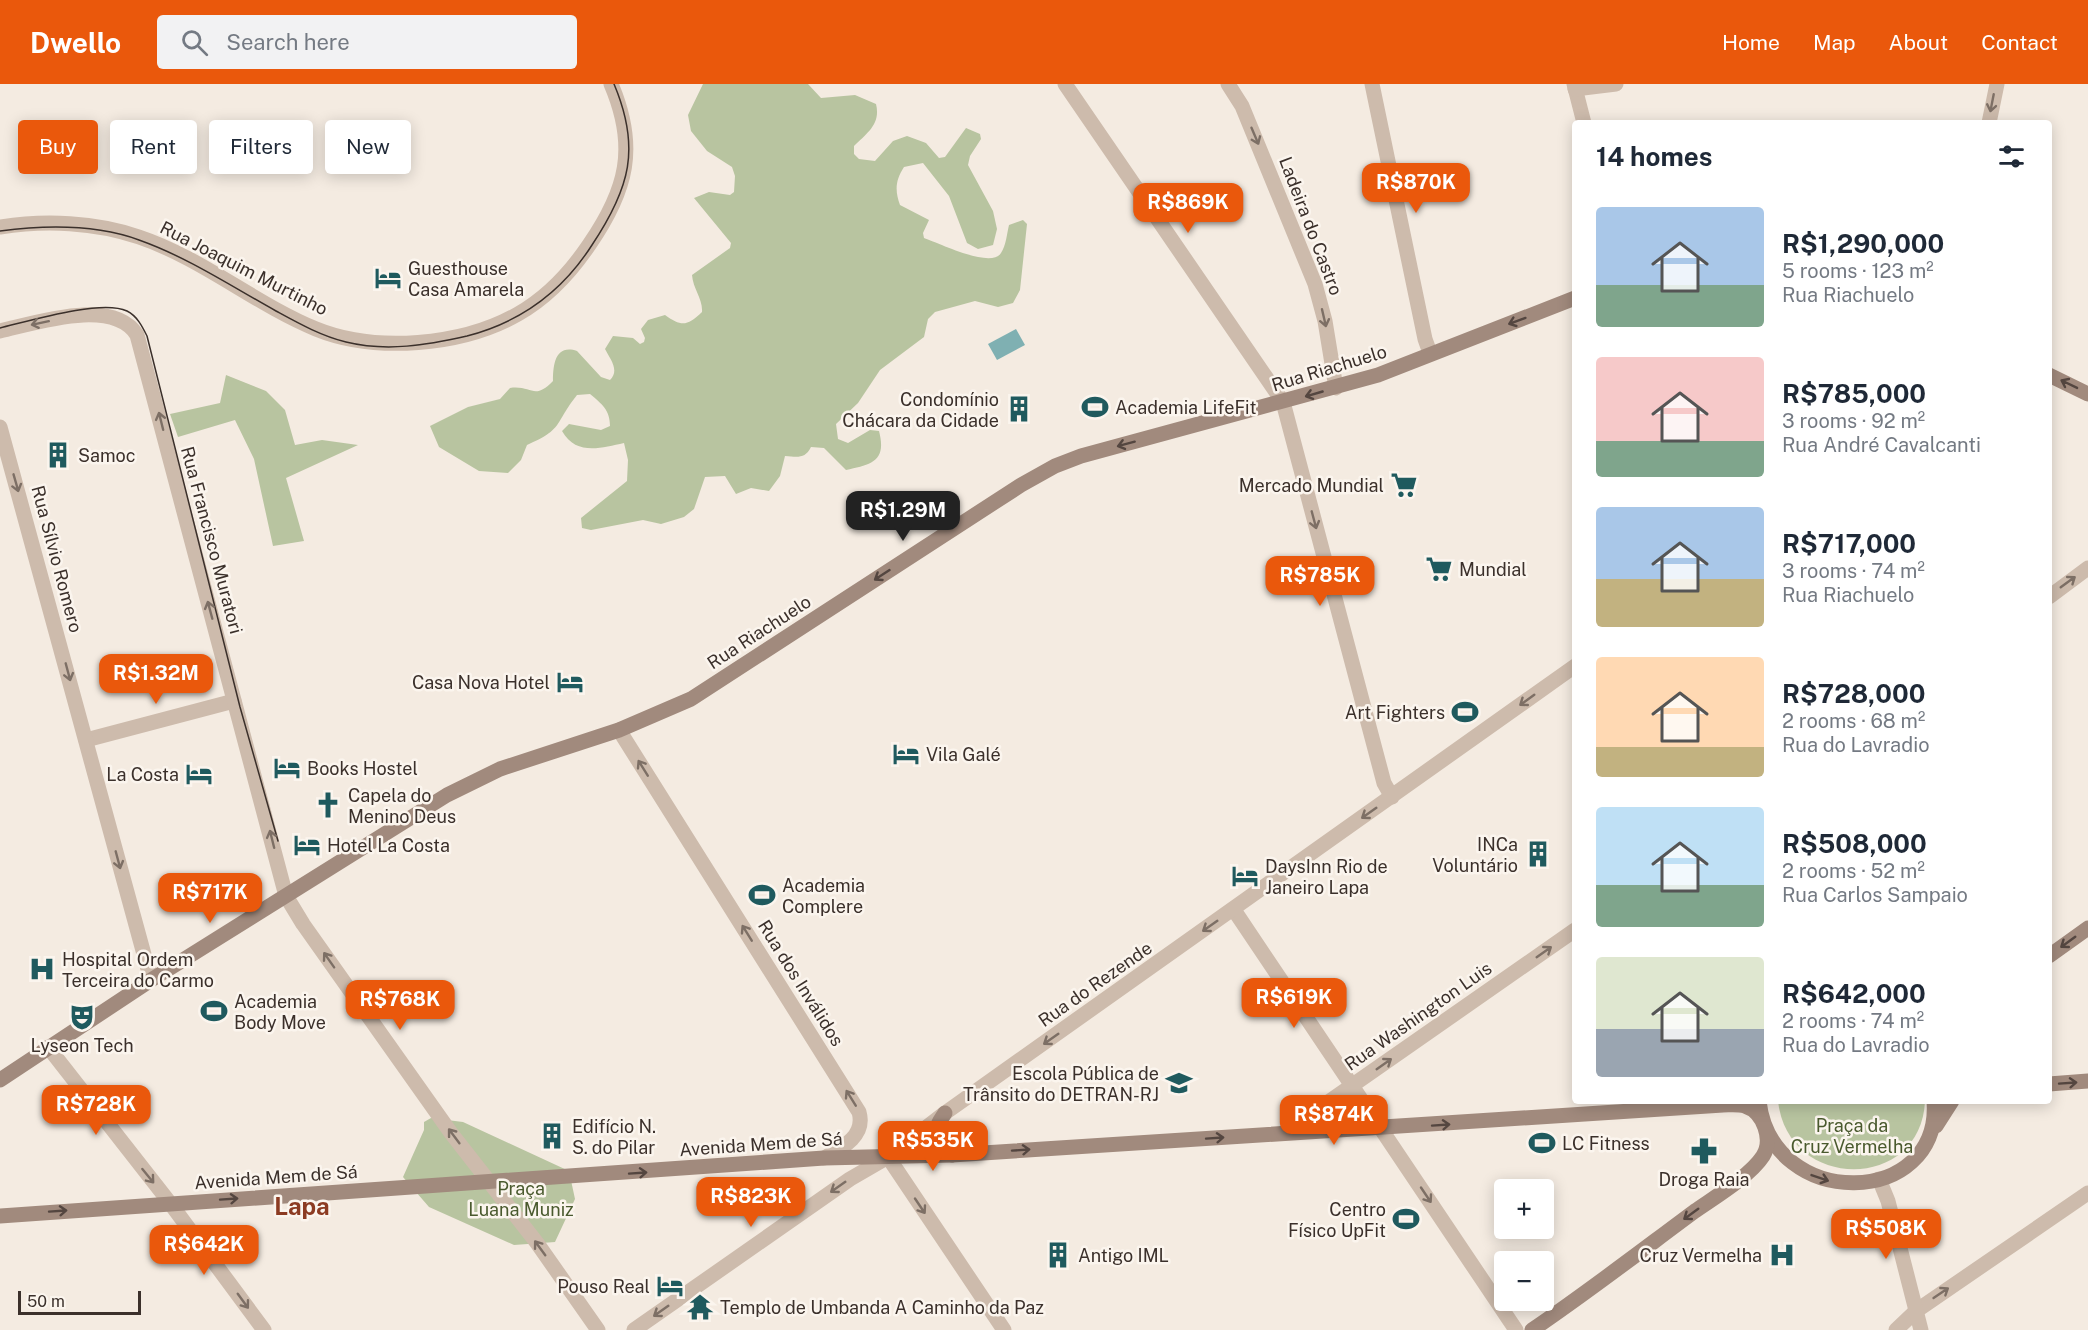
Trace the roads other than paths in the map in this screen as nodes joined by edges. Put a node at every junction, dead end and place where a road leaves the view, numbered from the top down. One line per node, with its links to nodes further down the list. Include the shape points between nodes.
1 (611, 84): 10 (street, Rua Joaquim Murtinho, via 626,137 625,170 591,243 566,276 535,302 517,314 459,335 411,344 346,339 315,329 138,236 65,223)
2 (1065, 84): 17 (street)
3 (1228, 84): 15 (street, Ladeira do Castro, one-way to 15, via 1242,106 1315,284)
4 (1372, 84): 13 (street)
5 (1616, 84): 7 (street)
6 (1997, 84): 9 (street, one-way to 9)
7 (1574, 87): 8 (street)
8 (1583, 120)
9 (1990, 120)
10 (0, 227)
11 (1572, 299): 13 (main road, Rua Riachuelo, one-way to 13)
12 (0, 331): 22 (street, Rua Francisco Muratori, one-way to 12, via 137,335 119,319 102,315 76,316)
13 (1431, 353): 15 (main road, Rua Riachuelo)
14 (2052, 376): 16 (main road, one-way to 14)
15 (1336, 388): 17 (main road, Rua Riachuelo, one-way to 17)
16 (2088, 394)
17 (1283, 402): 23 (main road, Rua Riachuelo, one-way to 23, via 1056,466 691,699); 25 (street, one-way to 25, via 1384,783)
18 (0, 427): 24 (street, Rua Sílvio Romero, one-way to 24)
19 (2088, 568): 20 (street, one-way to 19)
20 (2052, 595)
21 (1572, 668): 25 (street, Rua do Rezende, one-way to 25)
22 (234, 701): 24 (street); 26 (street, Rua Francisco Muratori, one-way to 22)
23 (619, 729): 26 (main road, Rua Riachuelo, via 482,777); 47 (street, Rua dos Inválidos, one-way to 23, via 856,1135 859,1112)
24 (86, 740): 31 (street, Rua Sílvio Romero, one-way to 31)
25 (1392, 797): 27 (street, Rua do Rezende, one-way to 27)
26 (286, 896): 31 (main road, Rua Riachuelo); 49 (street, Rua Francisco Muratori, one-way to 26, via 451,1133)
27 (1234, 910): 36 (street); 40 (street, Rua do Rezende, one-way to 40)
28 (2088, 928): 30 (main road, one-way to 30)
29 (1572, 932): 36 (street, Rua Washington Luis, one-way to 29)
30 (2052, 954)
31 (151, 980): 32 (main road, Rua Riachuelo)
32 (48, 1047): 33 (main road, Rua Riachuelo); 51 (street, one-way to 51)
33 (0, 1080)
34 (2088, 1081): 35 (main road, one-way to 34)
35 (2052, 1084)
36 (1353, 1086): 42 (street); 43 (street, Rua Washington Luis)
37 (1760, 1104): 41 (main road)
38 (1934, 1104): 44 (main road)
39 (1950, 1104): 44 (main road)
40 (945, 1113): 45 (main road, via 934,1134 939,1145); 46 (street, Rua do Rezende)
41 (1766, 1128): 42 (main road, Avenida Mem de Sá, one-way to 41, via 1723,1105 1747,1107); 48 (main road, one-way to 48, via 1785,1157 1814,1177 1846,1184); 59 (main road, one-way to 59, via 1766,1149 1757,1163)
42 (1382, 1129): 43 (main road, Avenida Mem de Sá); 58 (street, one-way to 58)
43 (1284, 1133): 45 (main road, Avenida Mem de Sá, one-way to 43)
44 (1932, 1134): 48 (main road, via 1908,1163)
45 (952, 1155): 46 (main road, Avenida Mem de Sá)
46 (888, 1157): 47 (main road, Avenida Mem de Sá); 56 (street, Rua do Rezende, one-way to 56, via 850,1179); 57 (street, one-way to 57)
47 (824, 1158): 49 (main road, Avenida Mem de Sá, one-way to 47)
48 (1879, 1179): 53 (street)
49 (490, 1182): 51 (main road, Avenida Mem de Sá, one-way to 49); 55 (street, Rua Francisco Muratori, one-way to 49)
50 (2088, 1193): 53 (street, one-way to 50)
51 (170, 1203): 52 (main road, Avenida Mem de Sá, one-way to 51); 54 (street, one-way to 54)
52 (0, 1216)
53 (1916, 1311): 60 (street); 61 (street)
54 (264, 1330)
55 (598, 1330)
56 (634, 1330)
57 (1004, 1330)
58 (1516, 1330)
59 (1532, 1330)
60 (1896, 1330)
61 (1921, 1330)

